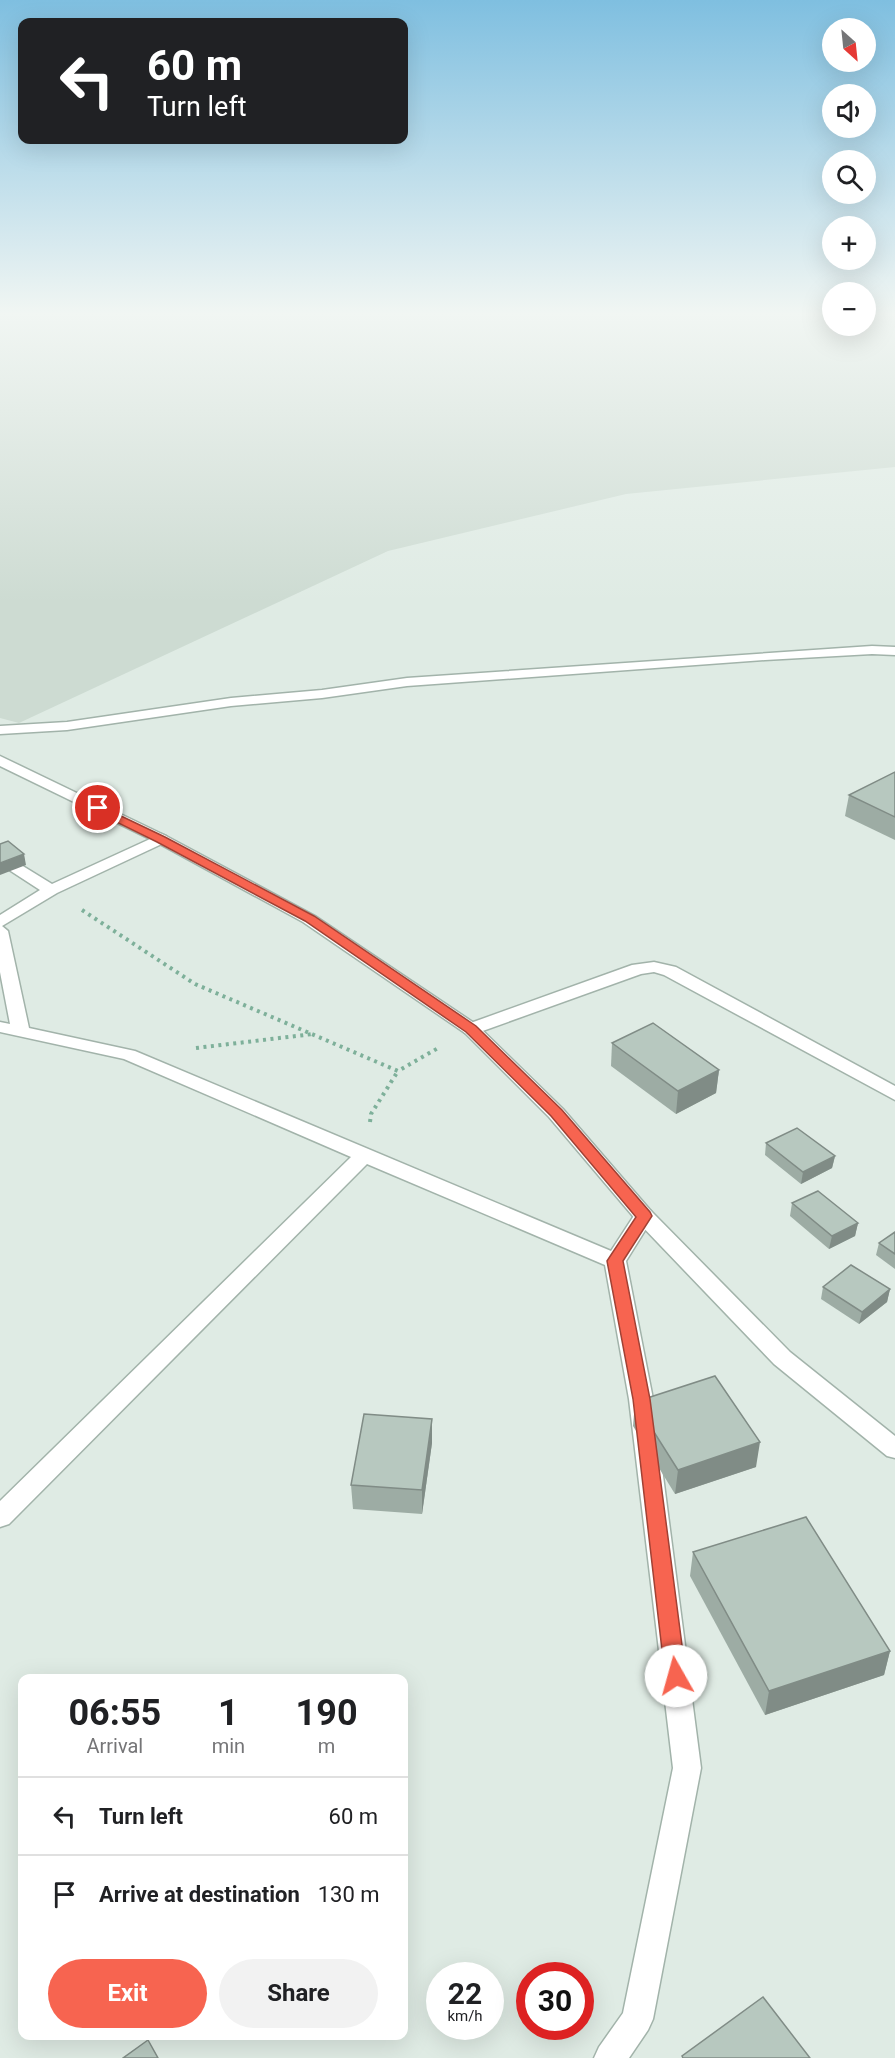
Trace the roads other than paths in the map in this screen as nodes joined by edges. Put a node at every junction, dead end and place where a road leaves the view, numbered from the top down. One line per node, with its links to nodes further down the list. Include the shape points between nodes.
1 (895, 651): 2 (street, via 765,656 407,682 67,726)
2 (0, 730)
3 (0, 760): 4 (street)
4 (161, 839): 6 (street); 10 (street, via 309,919)
5 (0, 857): 6 (street)
6 (51, 890): 7 (street)
7 (0, 922)
8 (0, 931): 11 (street)
9 (0, 1027): 11 (street)
10 (471, 1029): 12 (street, via 638,969 654,967 670,971); 14 (street, via 556,1113)
11 (21, 1032): 13 (street, via 129,1055)
12 (895, 1094)
13 (365, 1154): 15 (street); 17 (street)
14 (644, 1216): 15 (street); 16 (street, via 782,1358)
15 (615, 1261): 18 (street, via 641,1399 687,1768 637,2019)
16 (895, 1449)
17 (0, 1517)
18 (610, 2058)

